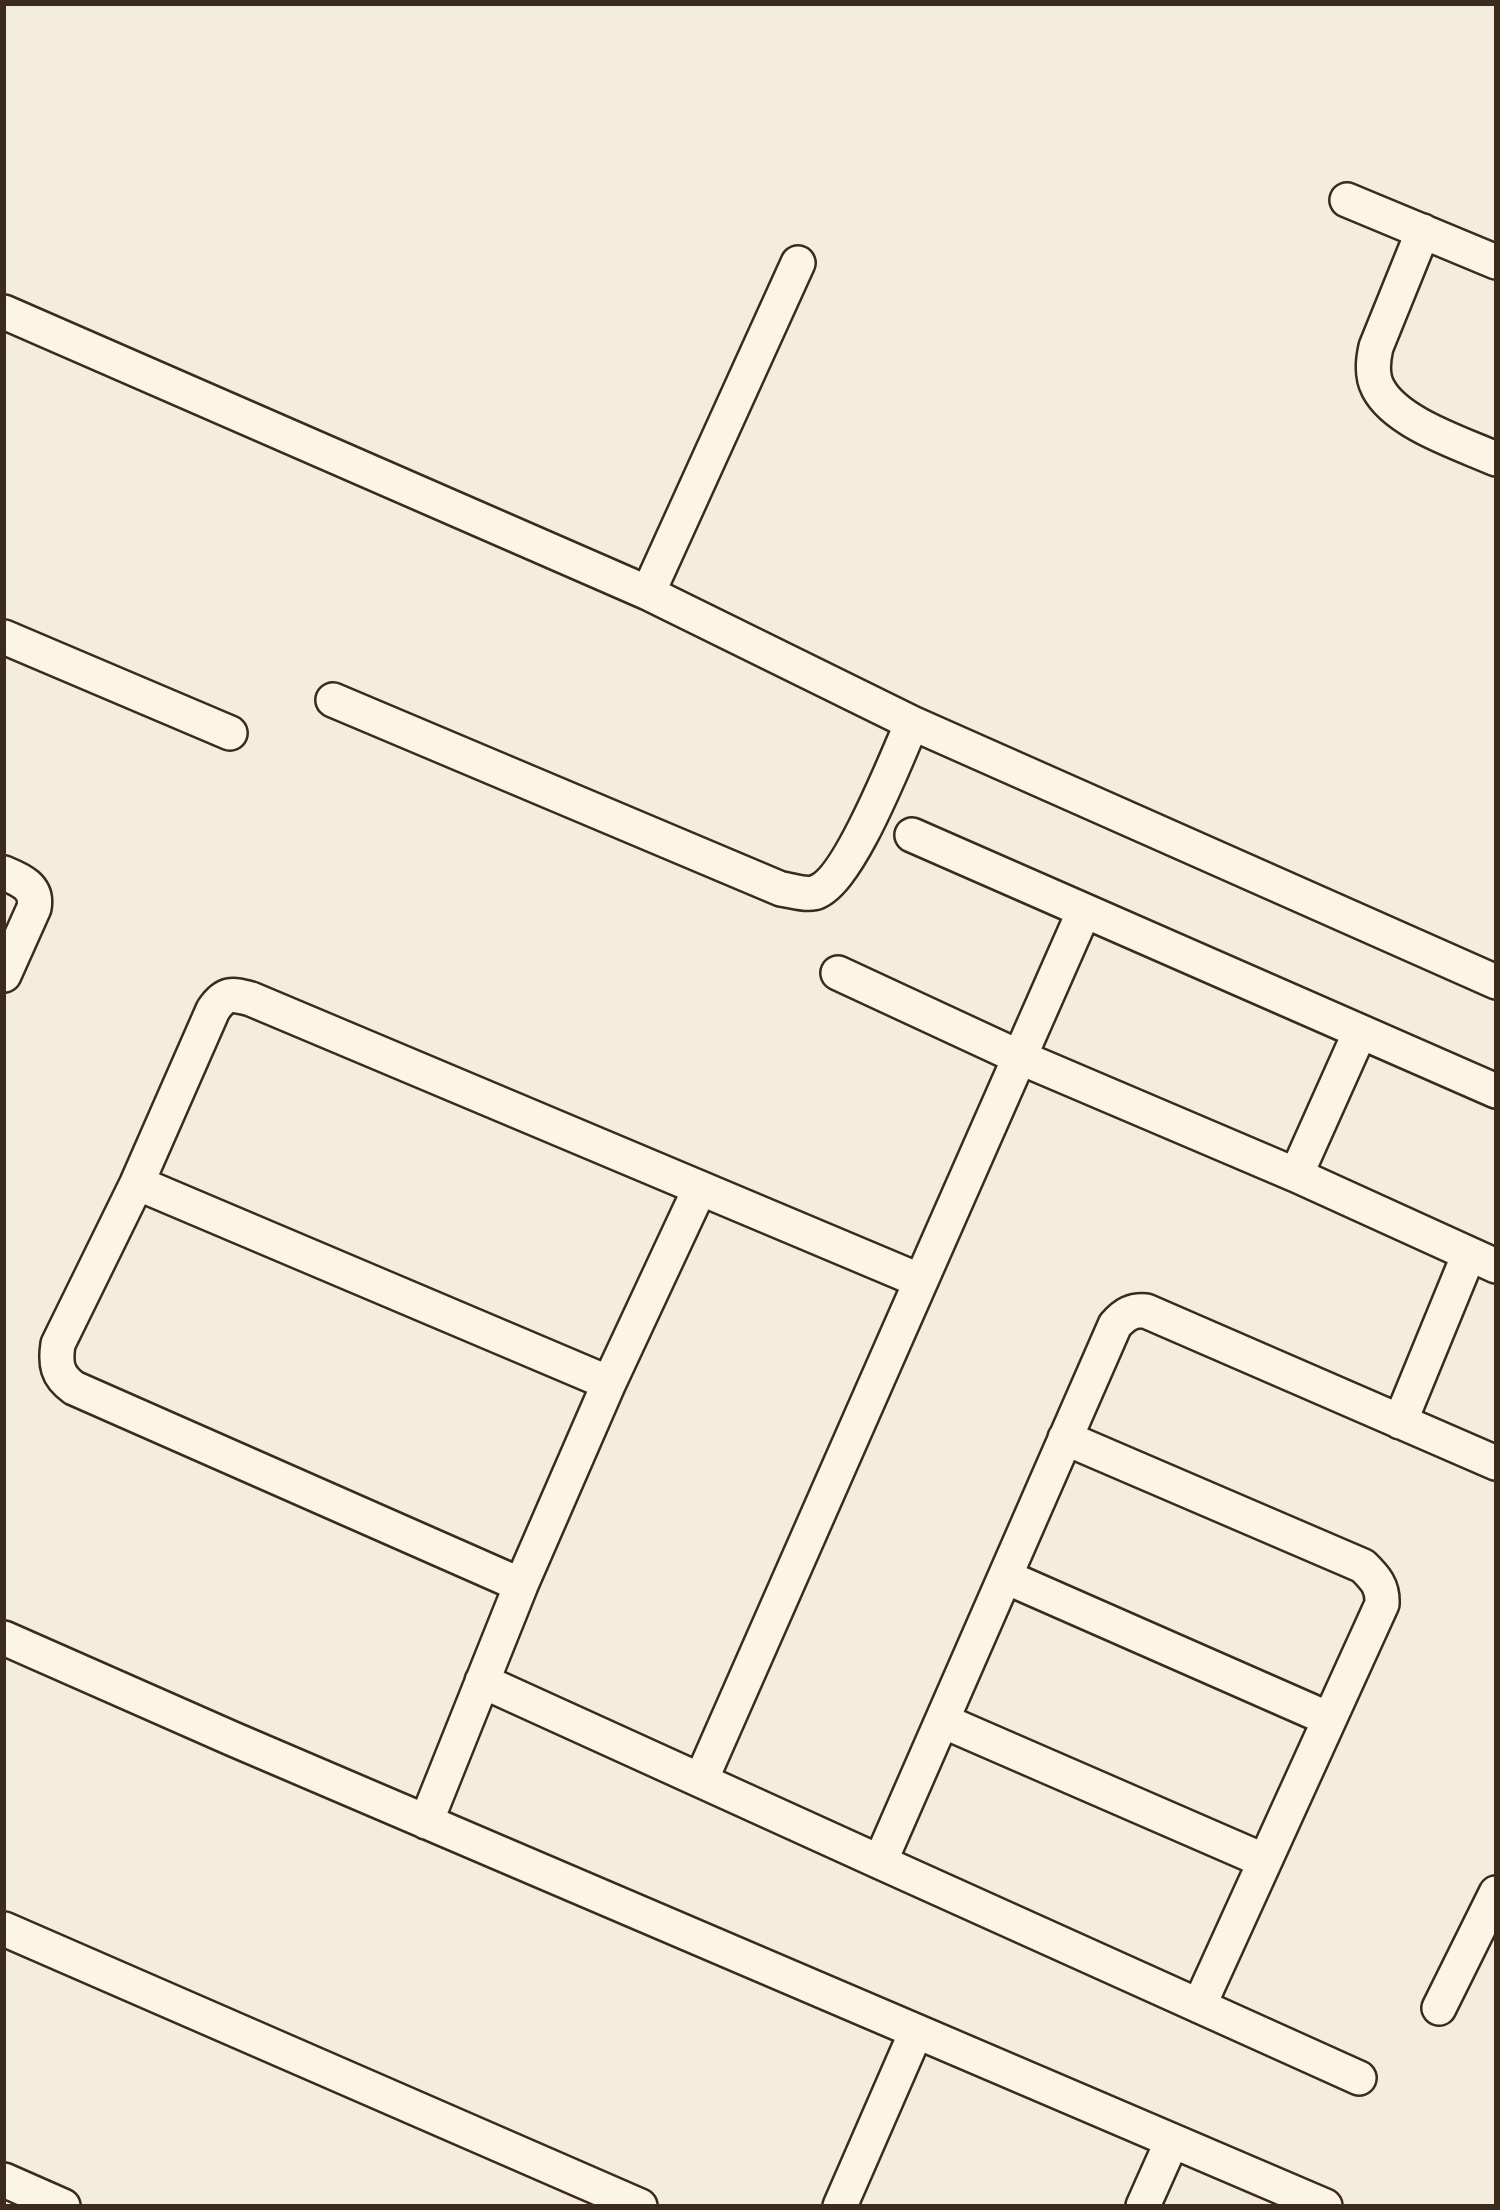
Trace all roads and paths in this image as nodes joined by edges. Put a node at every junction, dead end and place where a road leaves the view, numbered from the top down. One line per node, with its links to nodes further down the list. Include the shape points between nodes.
1 (1347, 200): 2 (street)
2 (1423, 231): 3 (street); 6 (street, via 1376,346 1372,365 1376,386 1386,402 1409,420)
3 (1496, 262)
4 (798, 263): 7 (street)
5 (4, 312): 7 (street)
6 (1496, 459)
7 (648, 593): 10 (street)
8 (4, 637): 11 (street)
9 (333, 700): 10 (street, via 780,889 813,893 831,883 851,853)
10 (912, 723): 17 (street)
11 (230, 733)
12 (912, 835): 14 (street)
13 (4, 873): 16 (street, via 29,887 36,900)
14 (1084, 911): 18 (street); 19 (street)
15 (838, 973): 19 (street)
16 (4, 975)
17 (1496, 982)
18 (1360, 1032): 20 (street); 21 (street)
19 (1019, 1057): 21 (street); 25 (street)
20 (1496, 1091)
21 (1296, 1175): 24 (street)
22 (137, 1183): 23 (street, via 213,1010 220,1000 235,994); 26 (street); 31 (street, via 58,1344 57,1369 64,1380 74,1388)
23 (700, 1188): 25 (street); 26 (street)
24 (1482, 1260): 27 (street)
25 (921, 1281): 36 (street)
26 (609, 1383): 31 (street)
27 (1400, 1422): 28 (street, via 1146,1311 1134,1310 1115,1325); 29 (street)
28 (1065, 1438): 30 (street); 34 (street, via 1363,1566 1371,1574 1382,1592 1382,1604)
29 (1496, 1464)
30 (1006, 1577): 34 (street); 35 (street)
31 (521, 1585): 33 (street)
32 (4, 1638): 37 (street)
33 (482, 1681): 36 (street); 37 (street)
34 (1329, 1719): 38 (street)
35 (943, 1721): 38 (street); 39 (street)
36 (701, 1780): 39 (street)
37 (426, 1822): 44 (street)
38 (1265, 1861): 42 (street)
39 (880, 1863): 42 (street)
40 (1496, 1893): 43 (street)
41 (4, 1929): 49 (street)
42 (1199, 2006): 45 (street)
43 (1439, 2008)
44 (916, 2032): 46 (street); 50 (street)
45 (1359, 2078)
46 (1172, 2141): 51 (street); 52 (street)
47 (4, 2180): 48 (street)
48 (63, 2205)
49 (640, 2205)
50 (840, 2205)
51 (1143, 2205)
52 (1325, 2205)

